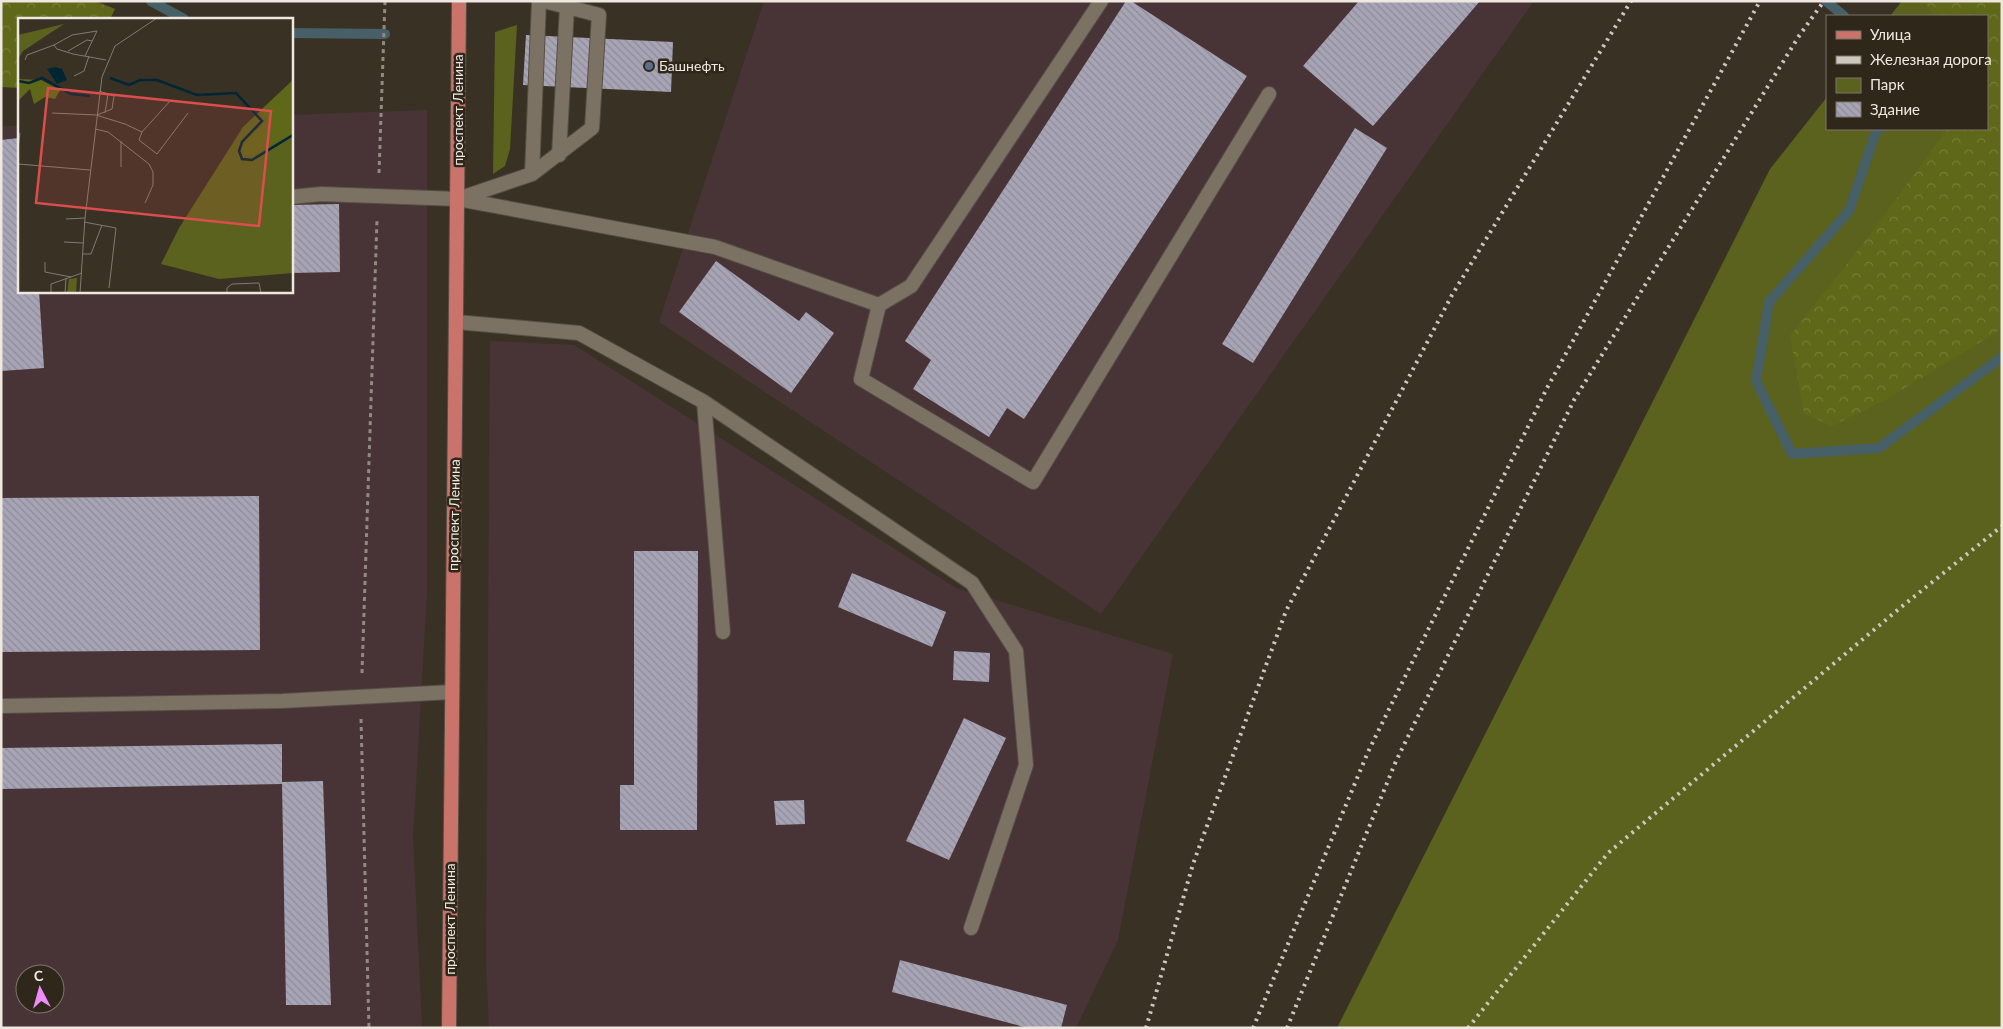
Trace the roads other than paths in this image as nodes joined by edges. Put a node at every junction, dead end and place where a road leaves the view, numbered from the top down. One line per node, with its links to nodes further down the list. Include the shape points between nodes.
1 (459, 1): 10 (main road, проспект Ленина)
2 (539, 1): 8 (lane)
3 (544, 1): 5 (lane)
4 (1101, 1): 11 (lane, via 912,286)
5 (567, 7): 7 (lane); 7 (lane, via 599,15 592,128)
6 (1269, 94): 11 (lane, via 1033,482 861,380)
7 (559, 155): 8 (lane)
8 (532, 174): 10 (lane)
9 (292, 197): 10 (lane, via 321,194)
10 (458, 199): 11 (lane, via 715,247); 12 (main road, проспект Ленина)
11 (879, 305)
12 (456, 322): 13 (lane, via 579,333); 15 (main road, проспект Ленина)
13 (704, 402): 14 (lane); 17 (lane, via 972,583 1016,651 1026,765)
14 (723, 632)
15 (452, 692): 16 (lane, via 282,701); 18 (main road, проспект Ленина)
16 (1, 706)
17 (971, 928)
18 (449, 1028)

